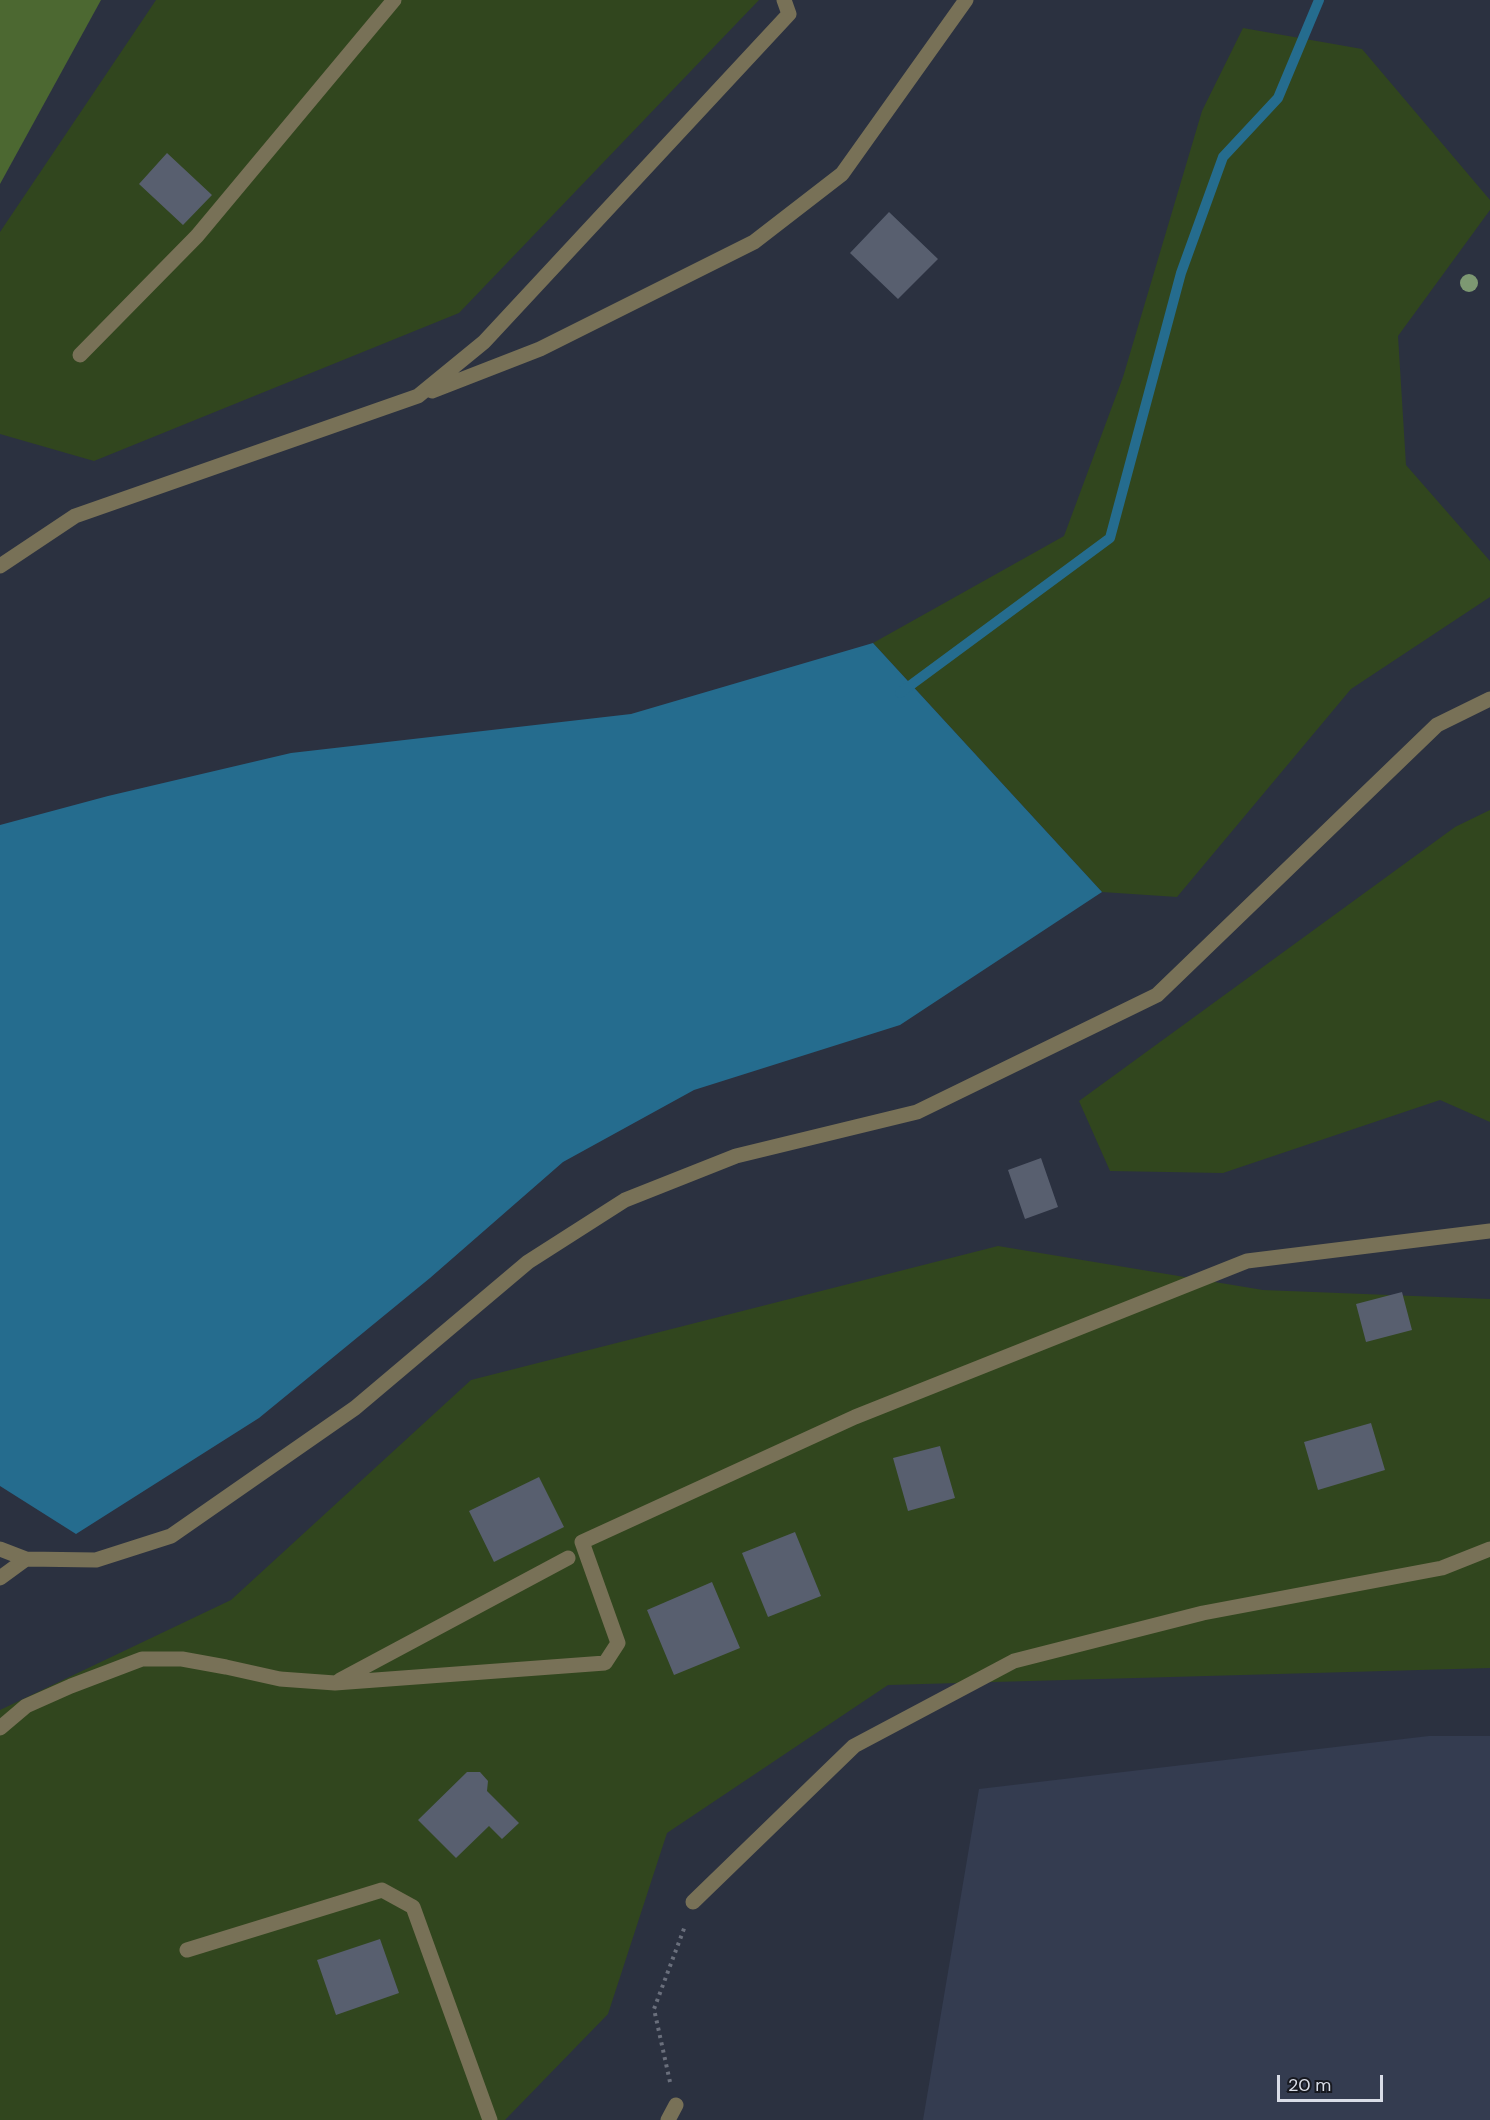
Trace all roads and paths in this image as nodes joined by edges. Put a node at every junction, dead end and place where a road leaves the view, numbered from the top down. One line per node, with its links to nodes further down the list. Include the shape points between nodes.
1 (393, 0): 4 (street, via 197,236)
2 (784, 0): 5 (street, via 789,14 484,342)
3 (966, 0): 5 (street, via 842,174 754,242 540,349)
4 (80, 355)
5 (418, 396): 6 (street, via 75,516)
6 (0, 566)
7 (1490, 699): 12 (street, via 1437,725 1157,995 917,1112 736,1156 625,1200 528,1262 355,1408 171,1536 96,1560)
8 (1490, 1231): 14 (street, via 1247,1262 855,1416 582,1542 618,1643 605,1663)
9 (1490, 1549): 16 (street, via 1442,1568 1203,1613 1014,1661 854,1746)
10 (0, 1550): 12 (street)
11 (567, 1558): 14 (street)
12 (26, 1559): 13 (street)
13 (0, 1578)
14 (335, 1683): 15 (street, via 280,1679 182,1659 142,1659 26,1706)
15 (0, 1728)
16 (693, 1902): 18 (path, via 654,2009)
17 (187, 1950): 19 (street, via 382,1890 413,1906)
18 (675, 2105): 20 (street)
19 (490, 2120)
20 (668, 2120)

